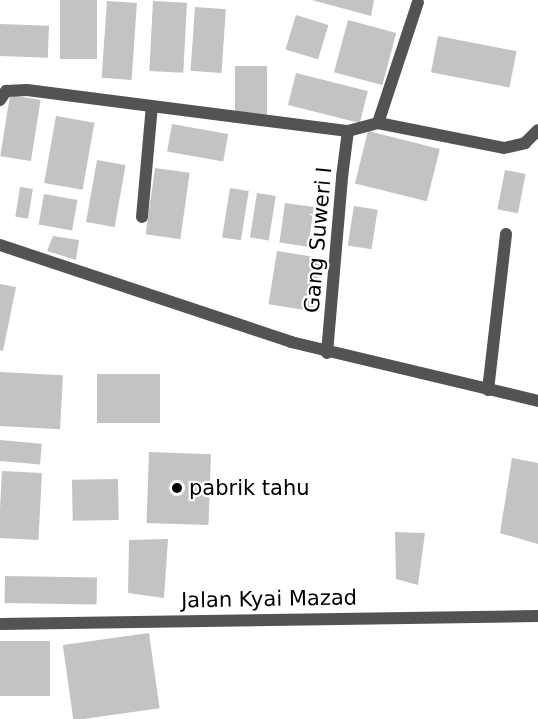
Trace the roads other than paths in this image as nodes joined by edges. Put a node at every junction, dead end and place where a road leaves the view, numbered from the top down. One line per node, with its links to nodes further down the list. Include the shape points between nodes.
1 (418, 2): 4 (street)
2 (0, 100): 3 (street, via 6,92 27,90)
3 (152, 106): 5 (street); 7 (street)
4 (378, 123): 5 (street); 6 (street, via 504,148 525,143)
5 (348, 130): 10 (street, Gang Suweri I)
6 (538, 130)
7 (142, 217)
8 (506, 234): 11 (street)
9 (0, 245): 10 (street)
10 (327, 353): 11 (street)
11 (488, 390): 12 (street)
12 (538, 401)
13 (538, 615): 14 (street, Jalan Kyai Mazad)
14 (0, 624)

